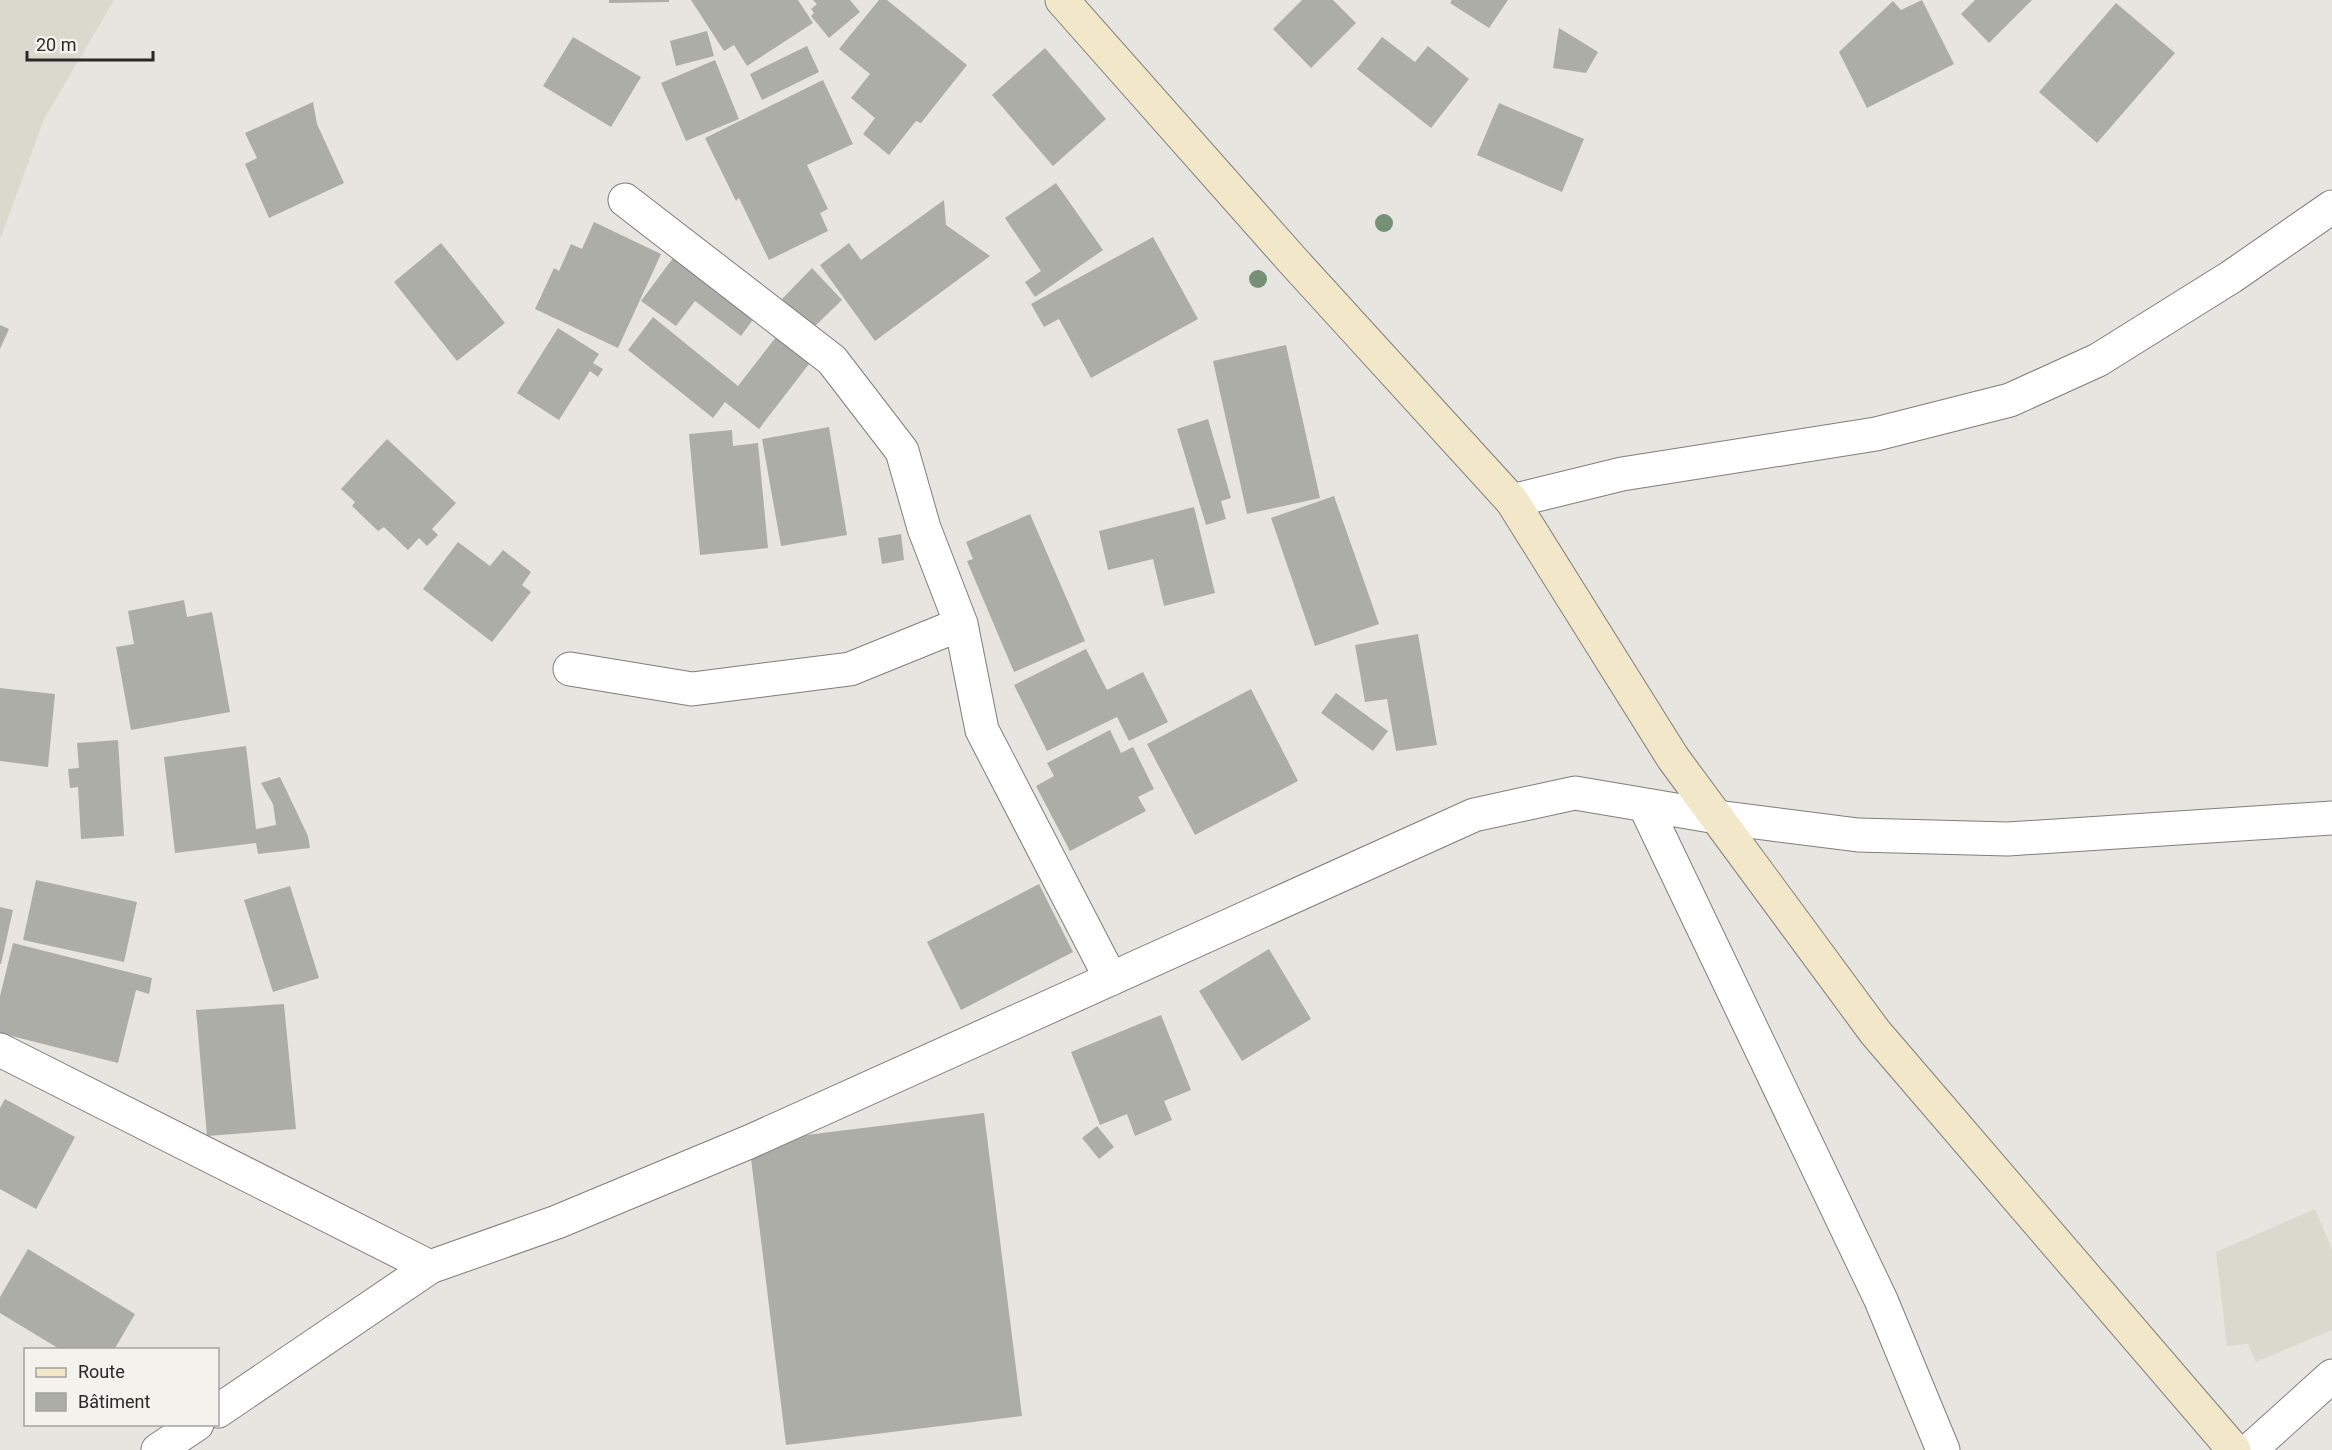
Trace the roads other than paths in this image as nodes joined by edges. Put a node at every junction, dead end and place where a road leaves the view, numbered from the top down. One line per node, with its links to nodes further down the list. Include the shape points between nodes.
1 (1062, 0): 4 (street)
2 (625, 200): 5 (street, via 832,360 902,451 924,528)
3 (2332, 207): 4 (street, via 2231,277 2098,360 2010,400 1876,434 1622,474)
4 (1512, 501): 8 (street, via 1673,758)
5 (961, 624): 6 (street, via 850,669 692,689); 10 (street, via 982,730)
6 (570, 669)
7 (1645, 806): 8 (street); 10 (street, via 1575,793 1474,815); 17 (street, via 1881,1300)
8 (1717, 817): 9 (street, via 1858,835 2008,839); 18 (street, via 1875,1032)
9 (2332, 818)
10 (1111, 979): 12 (street, via 738,1146 557,1222)
11 (0, 1050): 12 (street)
12 (430, 1267): 14 (street)
13 (2332, 1376): 19 (street)
14 (219, 1410)
15 (195, 1426): 16 (street)
16 (158, 1450)
17 (1943, 1450)
18 (2234, 1450)
19 (2250, 1450)

